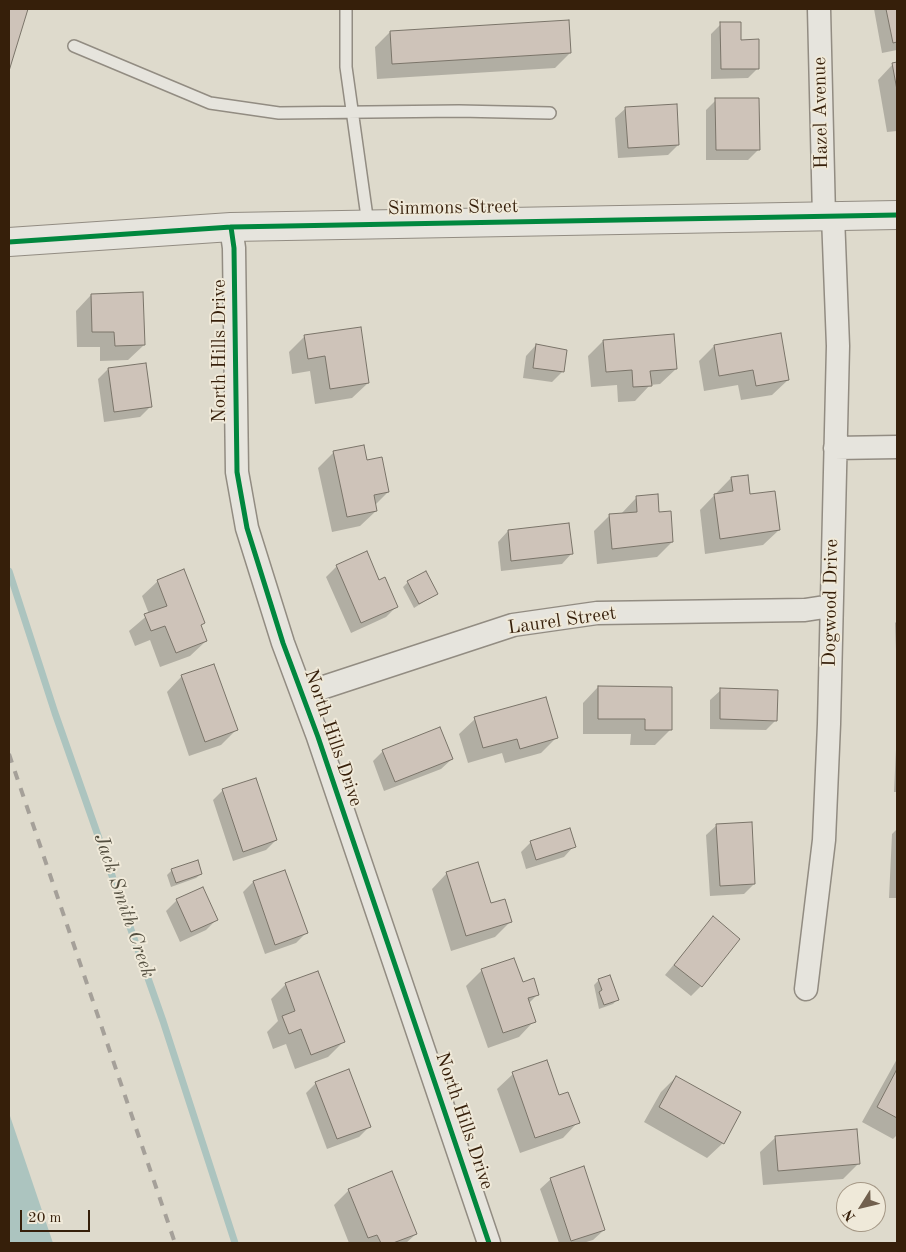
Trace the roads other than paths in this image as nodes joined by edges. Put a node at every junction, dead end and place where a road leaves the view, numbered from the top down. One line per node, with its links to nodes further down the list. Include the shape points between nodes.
1 (346, 9): 4 (lane, Simmons Street, via 346,67)
2 (819, 9): 7 (street, Hazel Avenue)
3 (74, 46): 4 (lane, via 210,103 280,113)
4 (352, 111): 5 (lane); 8 (lane, Simmons Street)
5 (550, 113)
6 (897, 215): 7 (street, Simmons Street)
7 (828, 216): 8 (street, Simmons Street); 12 (street, Dogwood Drive, via 838,346)
8 (368, 224): 9 (street, Simmons Street)
9 (231, 227): 10 (street, Simmons Street); 14 (street, North Hills Drive, via 234,248 236,444 241,500 273,614)
10 (9, 242)
11 (897, 447): 12 (street)
12 (835, 448): 13 (street, Dogwood Drive)
13 (831, 606): 14 (street, Laurel Street, via 805,610 597,613 513,625); 15 (street, Dogwood Drive, via 824,840)
14 (303, 694): 16 (street, North Hills Drive)
15 (806, 988)
16 (489, 1243)

